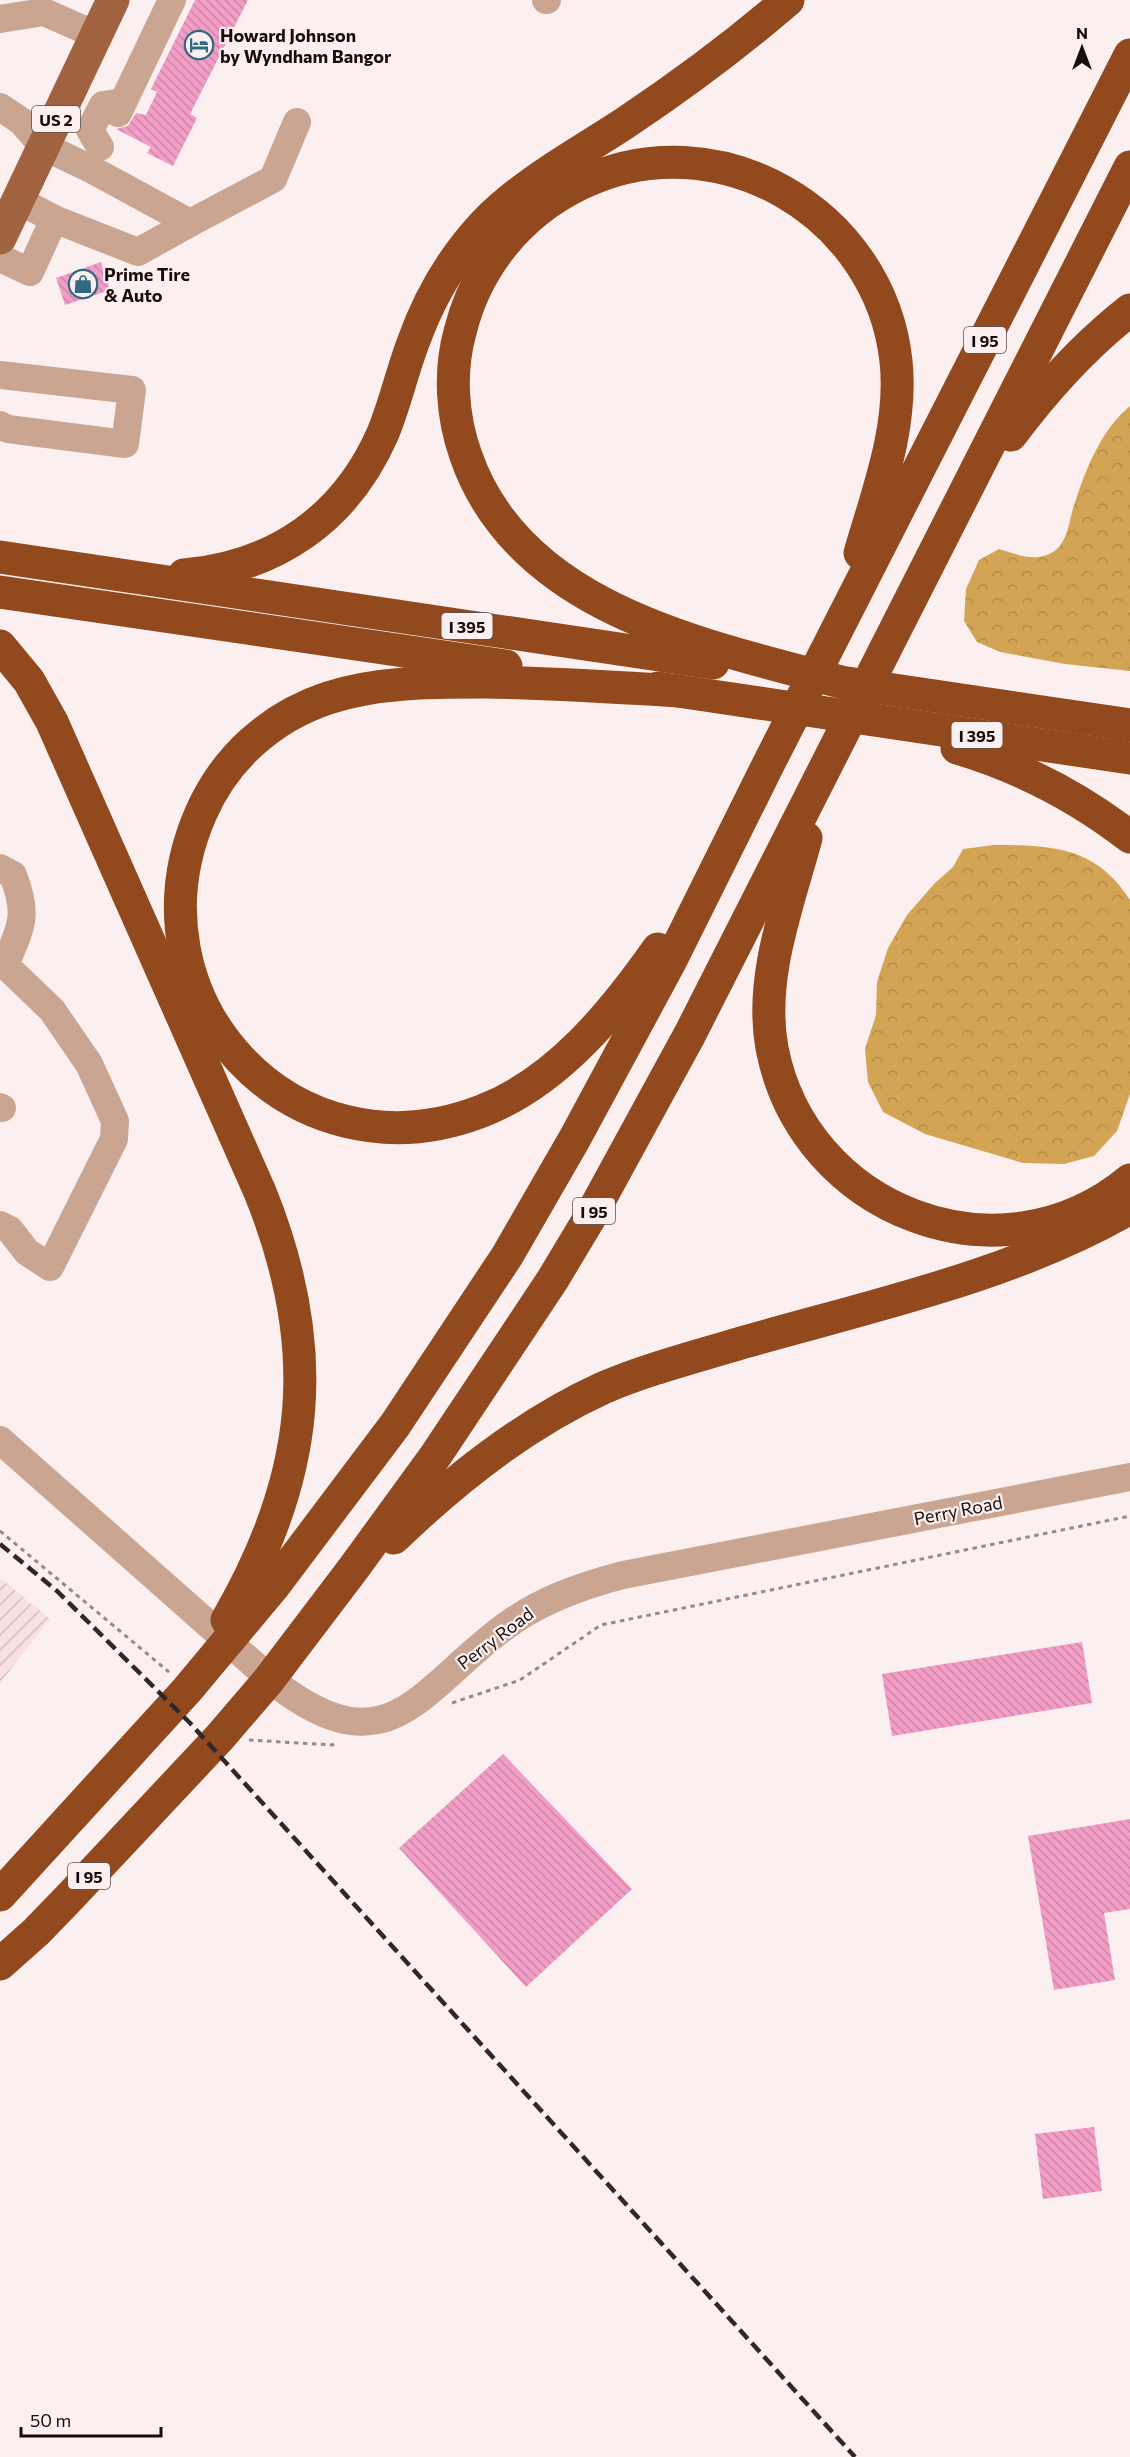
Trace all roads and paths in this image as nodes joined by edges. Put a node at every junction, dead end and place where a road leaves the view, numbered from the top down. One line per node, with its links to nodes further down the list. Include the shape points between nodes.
1 (113, 0): 5 (main road, US 2)
2 (172, 0): 9 (street)
3 (788, 0): 22 (highway, via 694,75 525,189 474,236 446,273 428,307 371,457 329,514 290,542 243,564 191,574)
4 (0, 19): 5 (street, via 44,12)
5 (96, 35): 10 (main road, US 2)
6 (1130, 55): 24 (highway, I 95)
7 (0, 107): 10 (street, via 21,121)
8 (297, 122): 14 (street, via 273,179)
9 (108, 131): 10 (street); 14 (street)
10 (44, 146): 12 (main road, US 2)
11 (1130, 167): 20 (highway, I 95)
12 (18, 200): 13 (street); 15 (main road, US 2)
13 (54, 219): 14 (street, via 138,252); 16 (street, via 30,272)
14 (190, 223)
15 (0, 238)
16 (0, 258)
17 (1130, 310): 20 (highway, via 1080,352 1049,386)
18 (0, 375): 19 (street, via 132,390 125,444)
19 (0, 425)
20 (946, 531): 33 (highway, I 95)
21 (0, 557): 22 (highway, I 395)
22 (129, 576): 26 (highway, I 395)
23 (0, 592): 27 (highway, I 395)
24 (840, 624): 26 (highway, via 897,405 895,356 888,325 871,280 854,253 819,215 790,195 758,179 702,164 644,165 602,174 540,208 492,259 471,297 458,337 453,381 457,425 469,467 490,508 537,560 607,606 665,631); 35 (highway, I 95)
25 (0, 646): 43 (highway, via 29,681 52,722 282,1250 294,1302 301,1389 298,1423)
26 (841, 682): 28 (highway, I 395)
27 (679, 691): 30 (highway, I 395); 35 (highway, via 553,683 426,683 348,693 287,716 236,758 211,792 195,827 184,862 180,900 182,940 191,979 225,1044 261,1080 291,1101 330,1118 372,1126 408,1127 457,1119 510,1097 584,1040 640,974)
28 (989, 704): 29 (highway); 31 (highway, I 395)
29 (1130, 712)
30 (825, 713): 32 (highway, I 395); 34 (highway, via 936,742 1021,771 1063,791)
31 (1130, 725)
32 (1130, 758)
33 (825, 770): 38 (highway, via 779,938 769,1012 780,1080 797,1117 819,1149 847,1178 887,1205 936,1223 977,1229 1022,1227 1064,1217 1102,1200); 44 (highway, I 95, via 690,1034 589,1219 476,1397)
34 (1130, 837)
35 (731, 840): 43 (highway, I 95, via 608,1078 507,1256 395,1425)
36 (0, 868): 37 (street, via 13,875 23,922)
37 (3, 970): 40 (street, via 52,1010 89,1064 115,1121 114,1139 50,1267 27,1252 10,1230)
38 (1130, 1179)
39 (1130, 1208): 44 (highway, via 1071,1238 996,1268 677,1362 581,1399 515,1438 458,1480 389,1543)
40 (0, 1225)
41 (0, 1440): 42 (street, Perry Road, via 276,1684 310,1707 348,1722 381,1719 410,1707 517,1618 585,1586 623,1575)
42 (1130, 1477)
43 (263, 1578): 45 (highway, I 95, via 162,1717)
44 (314, 1622): 46 (highway, I 95, via 243,1710 36,1932)
45 (0, 1895)
46 (0, 1964)

